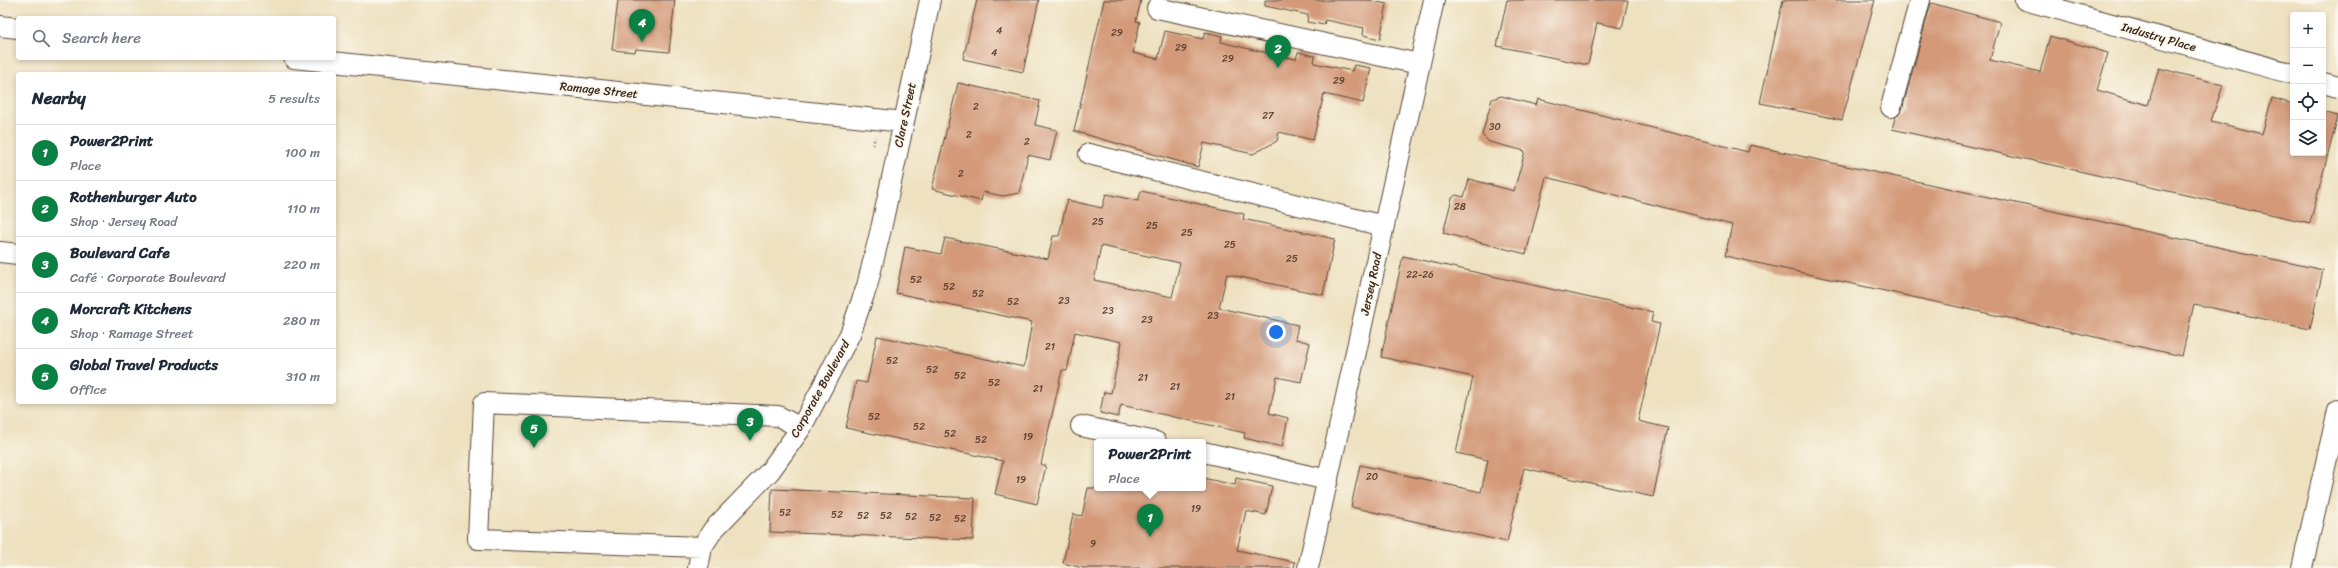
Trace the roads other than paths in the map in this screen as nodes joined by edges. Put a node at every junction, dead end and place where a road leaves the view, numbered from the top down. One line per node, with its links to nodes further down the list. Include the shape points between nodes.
1 (930, 0): 14 (street, Clare Street)
2 (1434, 0): 9 (street, Jersey Road)
3 (1920, 0): 13 (street)
4 (2025, 0): 10 (street, Industry Place)
5 (1157, 8): 9 (street)
6 (0, 26): 7 (street)
7 (16, 28)
8 (313, 60): 14 (street, Ramage Street)
9 (1420, 64): 16 (street, Jersey Road)
10 (2290, 73)
11 (2326, 84): 12 (street)
12 (2338, 87)
13 (1891, 107)
14 (904, 122): 17 (street, Clare Street)
15 (1089, 154): 16 (street)
16 (1384, 226): 25 (street, Jersey Road)
17 (881, 229): 22 (street, Corporate Boulevard, via 867,286 850,334)
18 (0, 252): 19 (street)
19 (16, 254)
20 (2338, 410): 29 (street)
21 (1081, 426): 23 (street)
22 (801, 428): 26 (street, Corporate Boulevard, via 770,471 713,530); 26 (street, via 778,416 484,403 478,539)
23 (1142, 439)
24 (1206, 453): 25 (street)
25 (1328, 480): 28 (street, Jersey Road)
26 (702, 547): 27 (street, Corporate Boulevard)
27 (698, 568)
28 (1308, 568)
29 (2302, 568)

